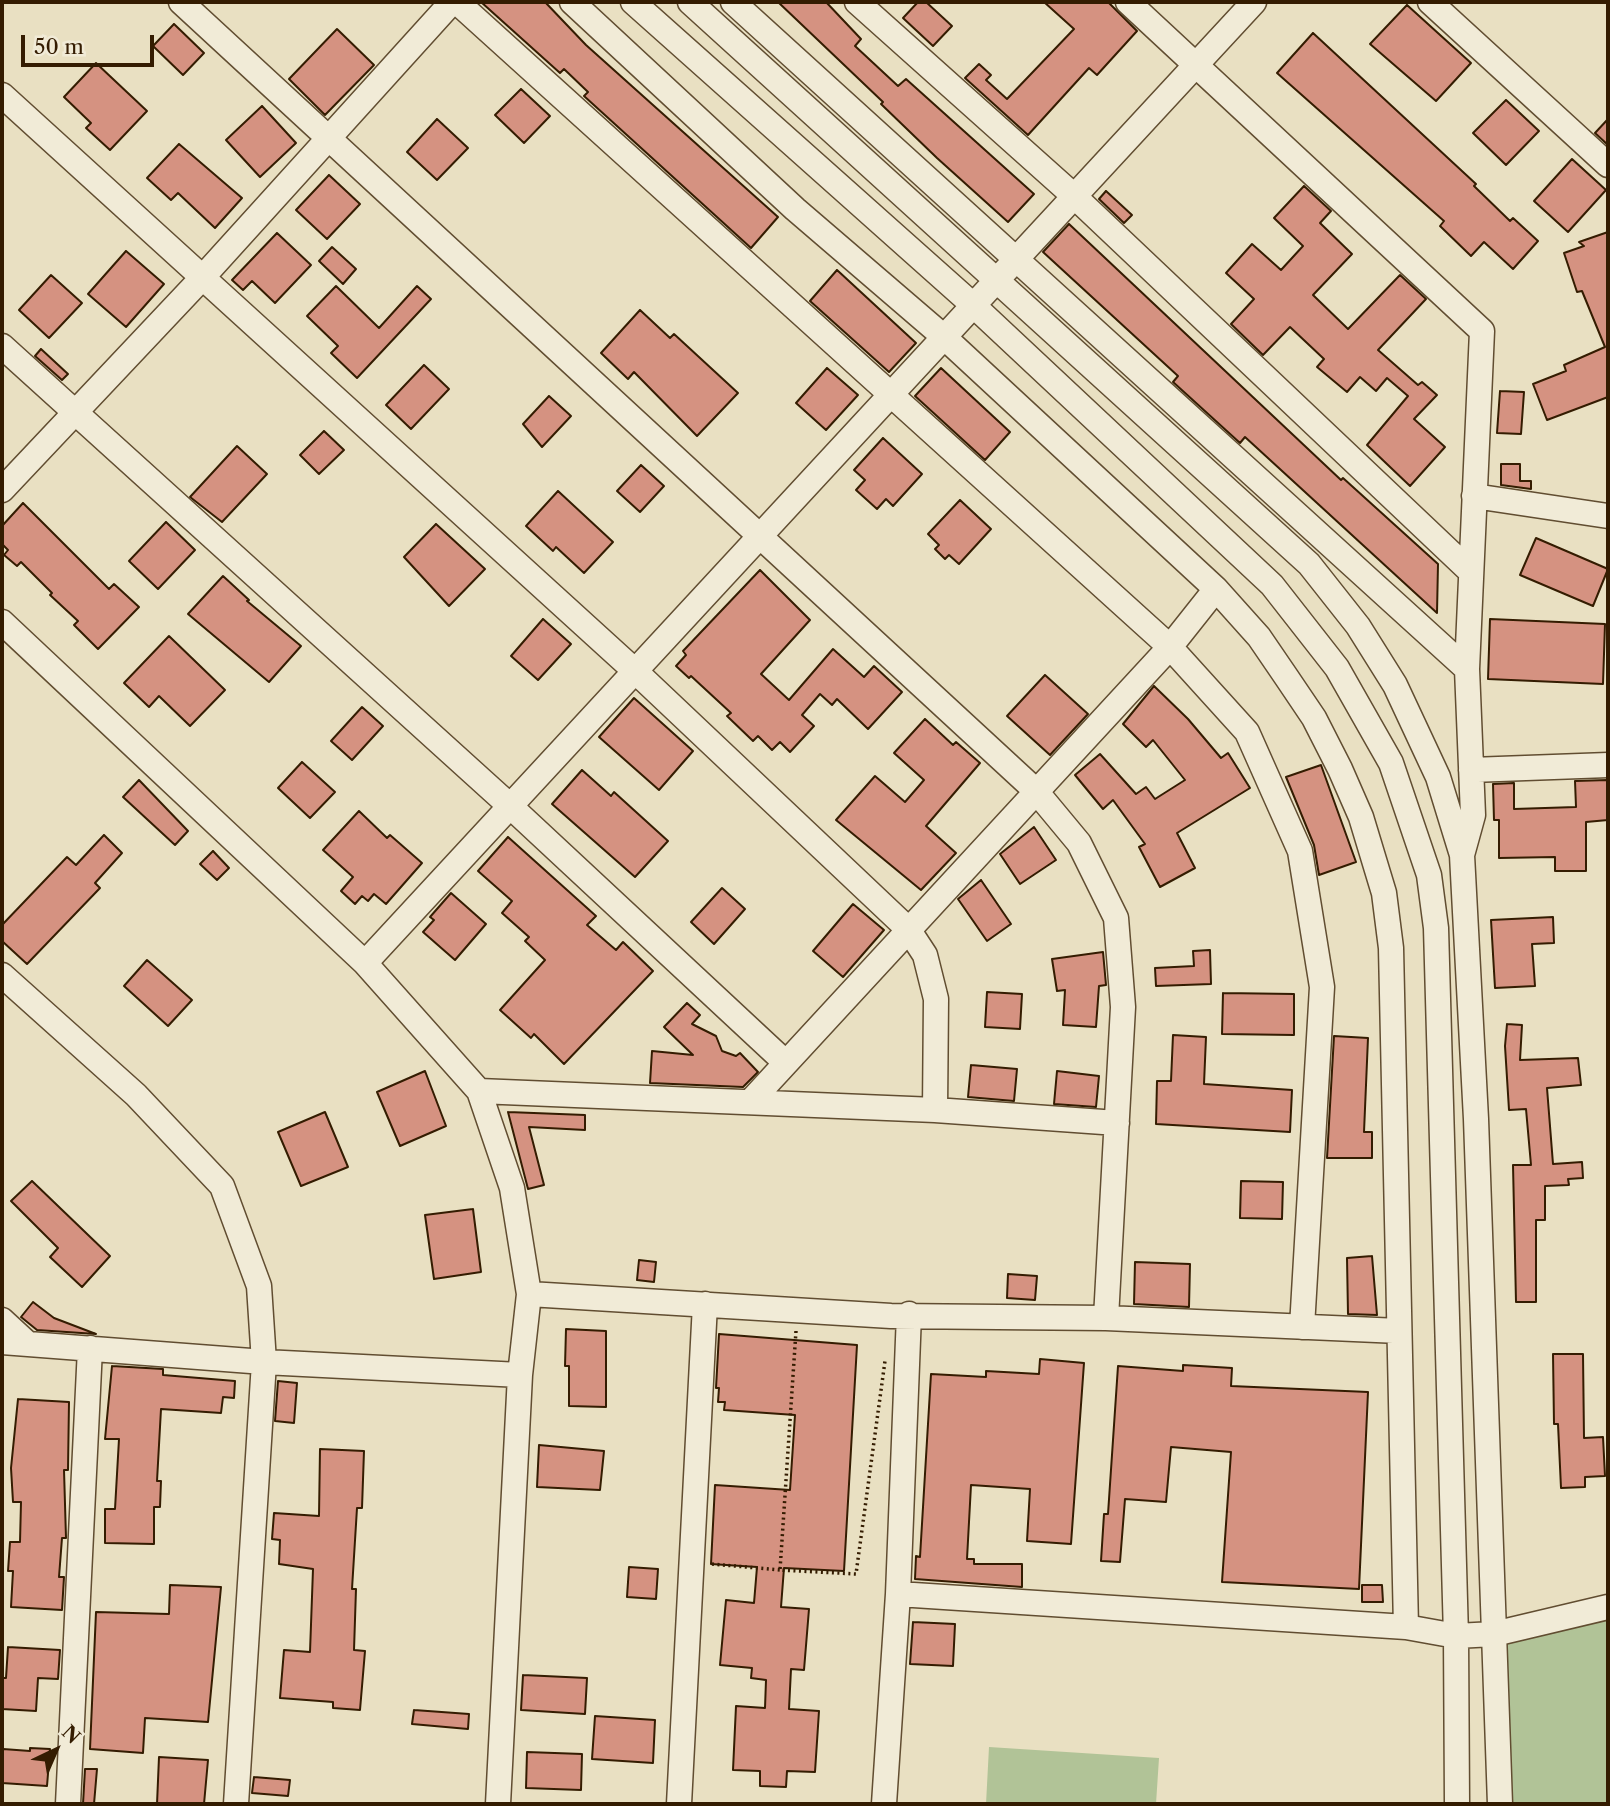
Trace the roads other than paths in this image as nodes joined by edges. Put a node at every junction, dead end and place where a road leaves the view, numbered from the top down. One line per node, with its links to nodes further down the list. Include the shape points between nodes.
1 (181, 2): 13 (street)
2 (455, 2): 13 (street); 22 (street)
3 (572, 2): 20 (street, via 795,209)
4 (634, 2): 19 (street)
5 (690, 2): 18 (street)
6 (733, 2): 16 (street)
7 (857, 2): 15 (street)
8 (1128, 2): 11 (street)
9 (1254, 2): 11 (street)
10 (1430, 2): 14 (street)
11 (1196, 64): 15 (street); 25 (street, via 1482,331)
12 (2, 95): 17 (street)
13 (326, 139): 17 (street); 27 (street)
14 (1608, 165)
15 (1074, 196): 16 (street); 28 (street)
16 (1017, 258): 18 (street); 32 (street)
17 (202, 278): 23 (street); 33 (street)
18 (998, 279): 19 (street); 38 (street, via 1309,564 1358,626 1395,685 1438,777)
19 (973, 305): 20 (street); 63 (street, via 1272,585 1337,668 1391,762 1429,875 1436,928)
20 (944, 337): 22 (street); 29 (street)
21 (2, 346): 23 (street)
22 (891, 394): 27 (street); 31 (street)
23 (75, 413): 24 (street); 37 (street)
24 (2, 489)
25 (1474, 496): 26 (street); 28 (street)
26 (1608, 516)
27 (761, 535): 33 (street); 36 (street)
28 (1471, 572): 32 (street)
29 (1216, 590): 31 (street); 53 (street, via 1259,637 1314,718 1361,817 1384,892 1391,948)
30 (2, 622): 40 (street)
31 (1170, 647): 36 (street); 52 (street, via 1247,732 1300,851 1322,987)
32 (1467, 669): 35 (street)
33 (635, 671): 37 (street); 39 (street)
34 (1608, 765): 35 (street)
35 (1471, 770): 38 (street, via 1472,815)
36 (1035, 790): 39 (street); 46 (street, via 1079,843 1116,918 1123,1007)
37 (510, 806): 40 (street); 42 (street)
38 (1462, 855): 62 (street)
39 (908, 929): 42 (street); 45 (street, via 925,956 936,999)
40 (365, 962): 43 (street)
41 (2, 975): 57 (street, via 136,1095 222,1186 259,1286)
42 (786, 1063): 44 (street)
43 (479, 1091): 44 (street); 47 (street, via 512,1188)
44 (751, 1101): 45 (street)
45 (934, 1110): 46 (street)
46 (1117, 1123): 50 (street)
47 (529, 1294): 48 (street); 58 (street)
48 (705, 1304): 49 (street); 67 (street)
49 (909, 1314): 50 (street); 59 (street)
50 (1106, 1318): 52 (street)
51 (2, 1320): 55 (street)
52 (1302, 1327): 53 (street)
53 (1399, 1331): 61 (street)
54 (2, 1342): 55 (street)
55 (28, 1344): 56 (street)
56 (90, 1348): 57 (street); 64 (street)
57 (264, 1362): 58 (street); 65 (street)
58 (520, 1375): 66 (street)
59 (898, 1594): 61 (street); 68 (street)
60 (1608, 1607): 62 (street)
61 (1406, 1627): 63 (street)
62 (1494, 1634): 63 (street); 70 (street)
63 (1456, 1636): 69 (street)
64 (68, 1804)
65 (236, 1804)
66 (498, 1804)
67 (679, 1804)
68 (884, 1804)
69 (1457, 1804)
70 (1500, 1804)

